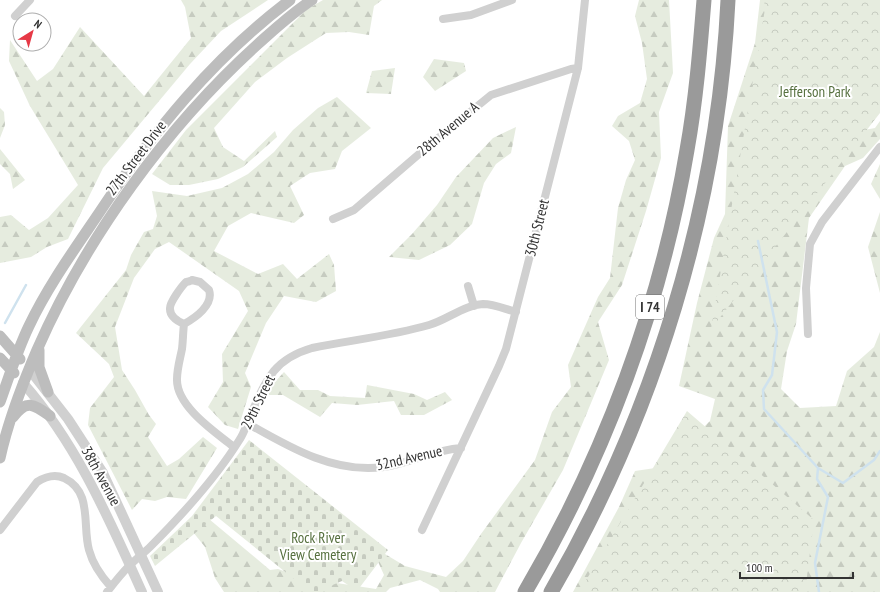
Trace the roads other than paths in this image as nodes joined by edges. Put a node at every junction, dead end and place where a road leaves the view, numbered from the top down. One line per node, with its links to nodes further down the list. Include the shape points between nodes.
1 (30, 0): 8 (street)
2 (290, 0): 17 (main road, 27th Street Drive, via 229,51 164,122 71,254)
3 (312, 0): 20 (main road, 27th Street Drive, via 239,62 191,110 128,192 93,243 66,289)
4 (512, 0): 9 (street, via 471,15)
5 (585, 0): 10 (street, 30th Street)
6 (704, 0): 43 (highway, I 74, via 697,83 687,151 670,232 649,312 623,389 591,465 560,530)
7 (728, 0): 44 (highway, I 74, via 712,146 682,280 653,372 623,448 588,524)
8 (20, 12)
9 (443, 19)
10 (578, 68): 12 (street, 28th Avenue A, via 491,95 354,210); 15 (street, 30th Street)
11 (880, 147): 18 (street, via 822,222 810,244 806,288)
12 (334, 219)
13 (468, 286): 14 (street)
14 (474, 306): 15 (street, 29th Street, via 491,305); 32 (street, 29th Street, via 428,326 312,348 295,354 270,374)
15 (516, 312): 34 (street, 30th Street, via 506,349)
16 (184, 324): 16 (street, via 197,315 209,300 209,290 200,282 187,282 171,304 170,309 174,318); 33 (street, via 176,379 180,396 209,427)
17 (30, 325): 19 (main road, via 17,337); 21 (main road, 27th Street Drive)
18 (808, 334)
19 (0, 335): 21 (main road)
20 (39, 346): 23 (main road, 27th Street Drive); 27 (main road, via 39,367)
21 (17, 355): 23 (main road); 24 (main road, 27th Street Drive)
22 (0, 358): 24 (main road)
23 (28, 369): 26 (main road, 27th Street Drive); 27 (street, 38th Avenue)
24 (11, 370): 26 (main road); 29 (main road, 27th Street Drive)
25 (0, 372): 28 (main road)
26 (23, 383): 30 (street, 38th Avenue); 31 (main road, 27th Street Drive)
27 (48, 392): 38 (street, 38th Avenue, via 102,473)
28 (0, 398)
29 (0, 402)
30 (50, 416): 31 (main road, via 36,406 26,404); 39 (street, 38th Avenue, via 86,475)
31 (10, 421): 35 (main road, 27th Street Drive)
32 (247, 423): 33 (street, 29th Street); 34 (street, 32nd Avenue, via 310,456 351,467 383,467 447,449)
33 (234, 447): 38 (street, 29th Street, via 195,499)
34 (461, 448): 37 (street, 30th Street)
35 (0, 458)
36 (0, 530): 40 (street, via 37,482 50,476 62,477 74,485 82,497 89,550)
37 (422, 530)
38 (142, 556): 39 (street, 29th Street); 42 (street, 38th Avenue)
39 (130, 565): 40 (street, 29th Street); 41 (street, 38th Avenue)
40 (109, 590)
41 (142, 592)
42 (158, 592)
43 (525, 592)
44 (551, 592)

